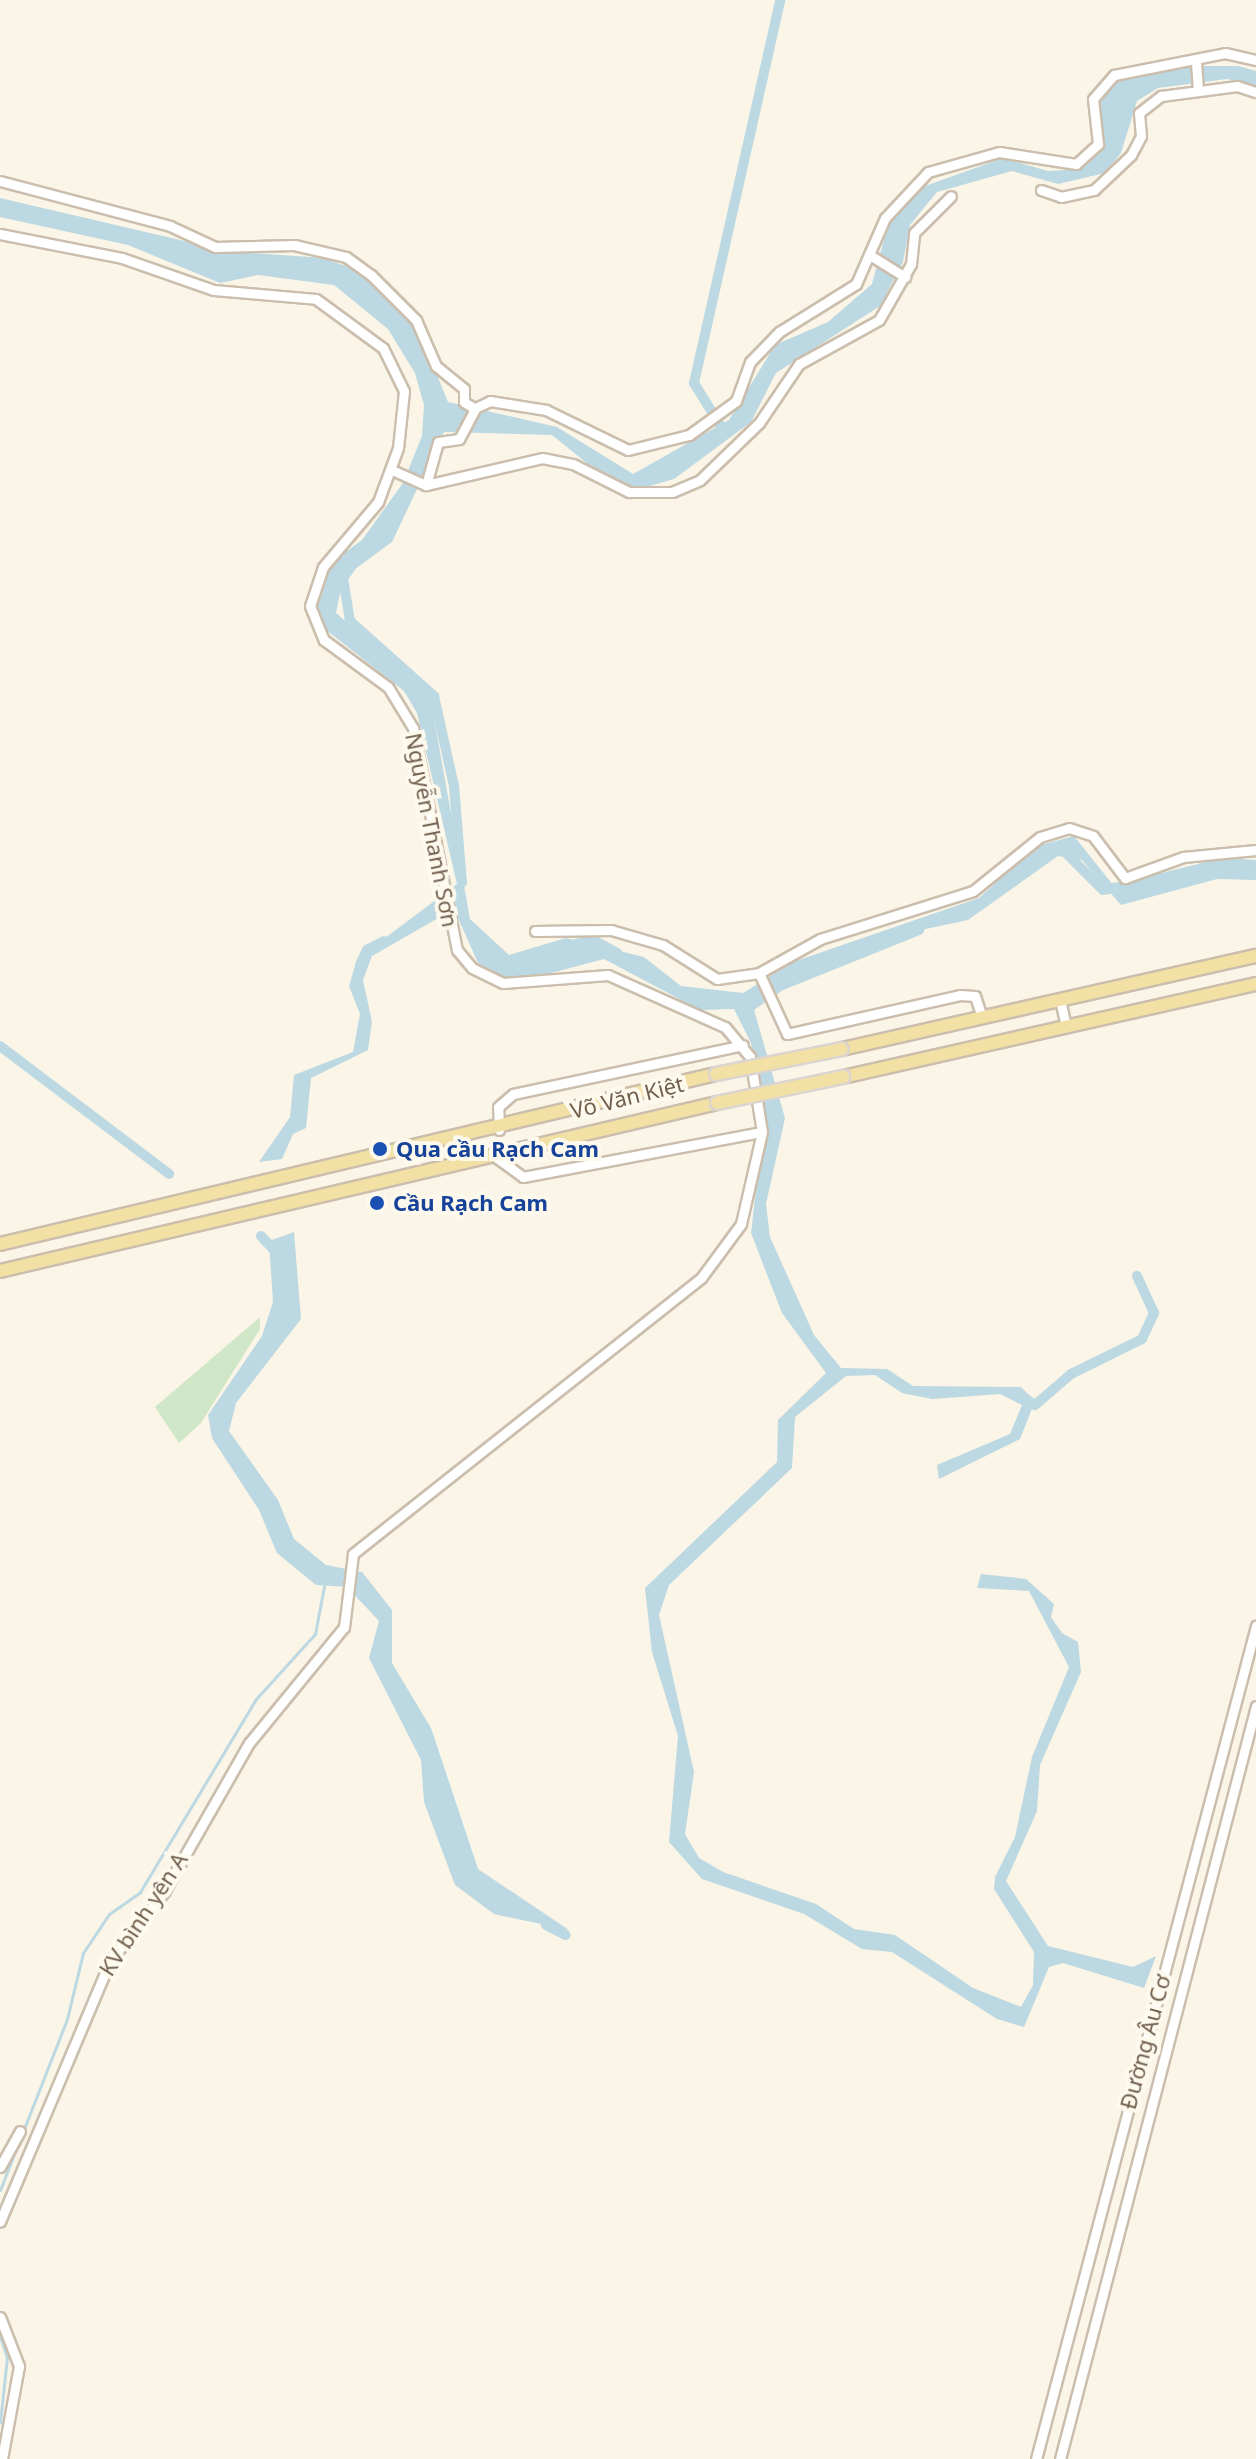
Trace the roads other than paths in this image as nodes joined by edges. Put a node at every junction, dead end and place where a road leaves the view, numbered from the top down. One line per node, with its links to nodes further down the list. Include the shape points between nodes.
1 (1256, 60): 2 (street, via 1234,52)
2 (1196, 66): 3 (street); 9 (street, via 1137,66 1108,78 1092,105 1098,144 1076,164 999,152 936,167 885,218)
3 (1198, 86): 4 (street); 6 (street, via 1144,107 1139,144 1094,190 1061,197)
4 (1256, 92)
5 (0, 181): 11 (street, via 170,226 215,247 294,245 346,257 416,320 436,366 464,389 464,402)
6 (1041, 190)
7 (951, 196): 10 (street, via 914,233)
8 (0, 234): 12 (street, Nguyễn Thanh Sơn, via 122,258 214,290 316,299 335,308 373,338 399,372 405,417)
9 (877, 259): 10 (street); 11 (street, via 846,293 795,321 759,351 740,395 716,418 665,445 628,450 546,410 490,401)
10 (902, 275): 13 (street, via 874,325 799,364 716,471 672,492 629,492 573,464 542,458)
11 (474, 409): 13 (street, via 461,436 438,442)
12 (392, 470): 13 (street); 22 (street, Nguyễn Thanh Sơn, via 372,512 323,567 310,606 324,640 382,682 408,715 457,950 488,978 515,985 578,973 616,977 725,1027)
13 (424, 485)
14 (1256, 850): 17 (street, via 1183,857 1125,878 1093,836 1069,828 1040,837 973,891 820,939)
15 (535, 931): 17 (street, via 611,930 663,945 717,979)
16 (1256, 956): 19 (main road, Võ Văn Kiệt)
17 (761, 976): 20 (street, via 789,1034 960,995 975,996)
18 (1256, 984): 21 (main road, Võ Văn Kiệt)
19 (1060, 1000): 20 (main road, Võ Văn Kiệt); 21 (street)
20 (982, 1018): 23 (main road, Võ Văn Kiệt, bridge, via 716,1074)
21 (1066, 1027): 25 (main road, Võ Văn Kiệt, bridge, via 717,1103)
22 (743, 1045): 23 (street, via 513,1094 498,1107); 24 (street, via 755,1075)
23 (499, 1130): 26 (main road, Võ Văn Kiệt)
24 (762, 1132): 25 (street, via 523,1177); 36 (street, KV bình yên A, via 741,1224 701,1278 349,1561 340,1634 249,1743 164,1892 110,1961)
25 (497, 1158): 28 (main road, Võ Văn Kiệt)
26 (54, 1232): 27 (main road, Võ Văn Kiệt); 28 (main road)
27 (0, 1244)
28 (57, 1257): 29 (main road, Võ Văn Kiệt)
29 (0, 1271)
30 (1256, 1626): 32 (street, Đường Âu Cơ)
31 (1256, 1706): 33 (street, Đường Âu Cơ)
32 (1124, 2122): 33 (street); 39 (street, Đường Âu Cơ)
33 (1146, 2127): 40 (street, Đường Âu Cơ)
34 (20, 2131): 35 (street)
35 (0, 2167)
36 (0, 2222)
37 (0, 2317): 38 (street, via 19,2366)
38 (2, 2459)
39 (1036, 2459)
40 (1060, 2459)

